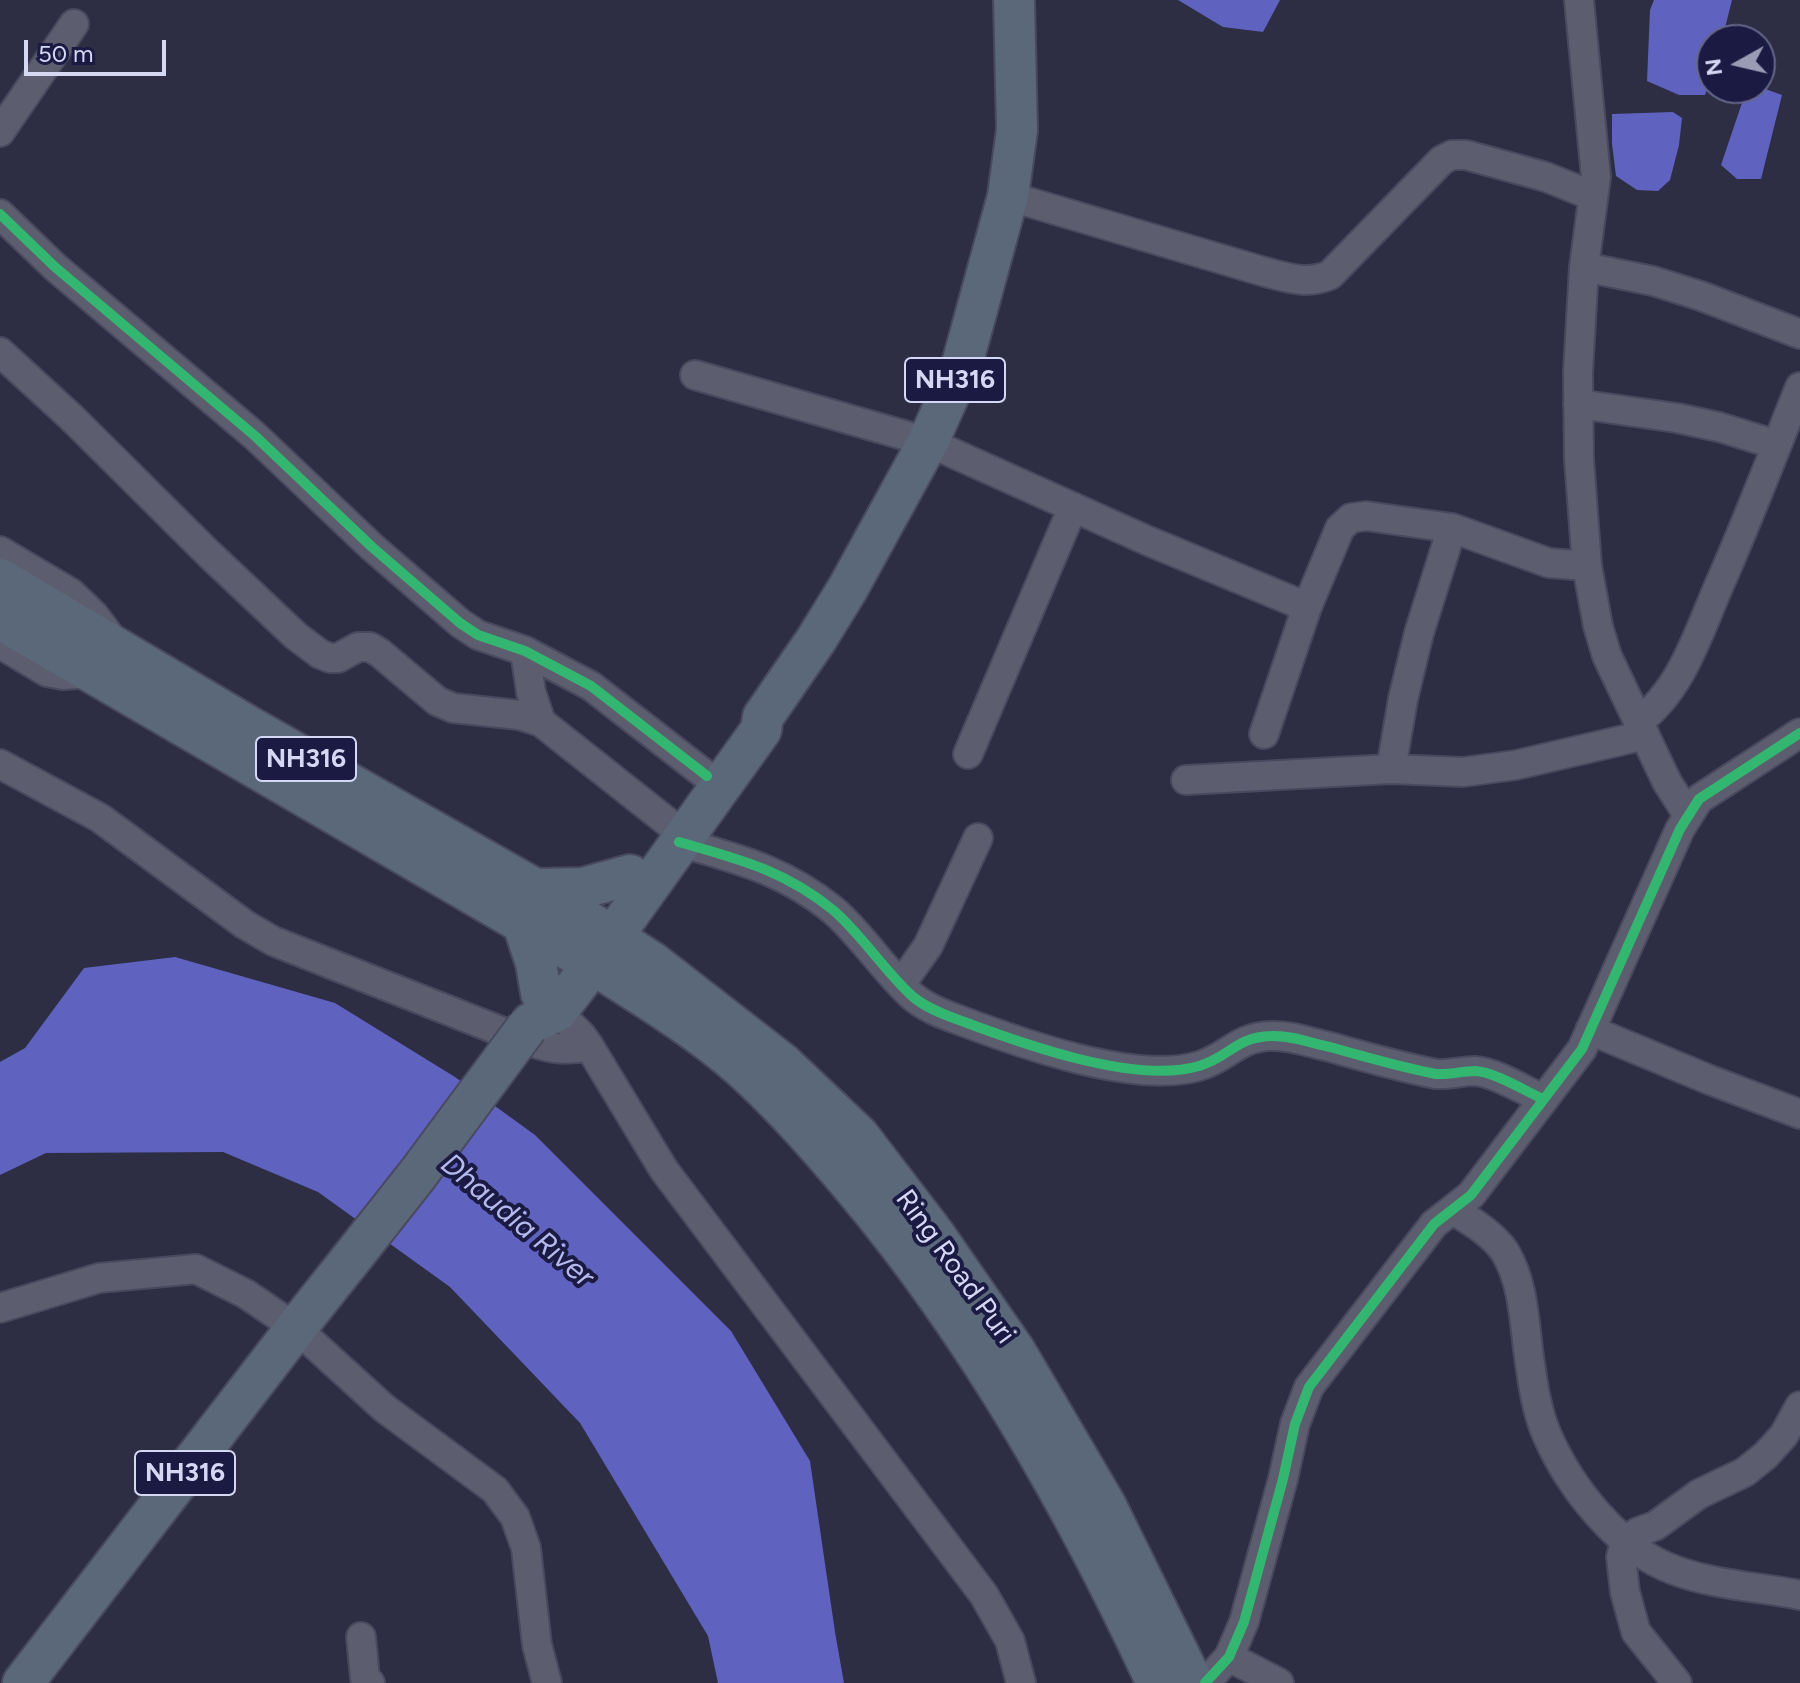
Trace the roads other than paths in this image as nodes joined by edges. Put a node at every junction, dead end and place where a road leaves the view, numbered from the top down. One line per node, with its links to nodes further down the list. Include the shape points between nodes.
1 (1014, 0): 5 (highway, NH316, via 1017,130)
2 (1579, 0): 6 (street, via 1595,158)
3 (74, 24): 4 (street)
4 (0, 132)
5 (1008, 196): 6 (street, via 1300,281 1330,275 1452,155 1546,177); 14 (highway, NH316, via 961,368)
6 (1593, 196): 8 (street)
7 (0, 214): 24 (street, via 460,623)
8 (1584, 267): 9 (street, via 1653,281); 13 (street)
9 (1800, 334)
10 (0, 352): 27 (street, via 320,654 338,658 370,647 437,701)
11 (695, 375): 14 (street)
12 (1800, 387): 15 (street)
13 (1578, 404): 15 (street, via 1691,421); 19 (street)
14 (928, 442): 16 (street); 26 (highway, NH316, via 848,588)
15 (1777, 445): 28 (street, via 1682,672)
16 (1073, 507): 21 (street); 31 (street)
17 (1452, 528): 19 (street, via 1549,563); 21 (street, via 1351,518 1340,528); 33 (street, via 1419,633)
18 (0, 551): 25 (street, via 71,593 94,615)
19 (1587, 566): 28 (street, via 1607,656)
20 (0, 579): 25 (highway, NH316)
21 (1307, 607): 30 (street)
22 (0, 619): 25 (highway, NH316)
23 (0, 644): 25 (street, via 47,672 63,675)
24 (525, 651): 27 (street); 34 (street, via 591,686)
25 (107, 662): 40 (highway, NH316)
26 (763, 717): 34 (highway, NH316, via 749,722); 37 (highway, NH316, via 761,730)
27 (541, 722): 37 (street)
28 (1642, 729): 33 (street, via 1486,770); 36 (street)
29 (1800, 733): 36 (street, via 1699,799)
30 (1264, 734)
31 (968, 754)
32 (0, 764): 46 (street, via 100,818 273,941 547,1048)
33 (1391, 769): 35 (street)
34 (707, 776): 37 (highway, NH316)
35 (1186, 780)
36 (1688, 815): 45 (street)
37 (675, 833): 39 (highway, NH316); 43 (street, via 799,885 835,911)
38 (978, 838): 43 (street, via 928,946)
39 (638, 882): 40 (highway, via 583,888); 41 (highway, NH316); 42 (highway)
40 (528, 905): 41 (highway, NH316); 44 (highway)
41 (592, 944): 42 (highway, Ring Road Puri); 44 (highway, NH316)
42 (650, 980): 44 (highway); 61 (highway, Ring Road Puri, via 679,1020 742,1068 815,1142 959,1326 1022,1423); 62 (highway, Ring Road Puri, via 782,1063 859,1136 1015,1351 1106,1506)
43 (901, 984): 47 (street, via 912,996 958,1020 1129,1069 1200,1066 1239,1043 1273,1036 1436,1074 1476,1071)
44 (544, 1012): 46 (street); 51 (highway, NH316, bridge)
45 (1590, 1030): 47 (street, via 1582,1049); 48 (street)
46 (589, 1046): 60 (street, via 664,1170 984,1595 1010,1641)
47 (1543, 1099): 49 (street, via 1471,1195)
48 (1800, 1114)
49 (1453, 1210): 53 (street, via 1483,1229 1503,1250 1517,1277 1535,1399 1547,1435 1573,1481); 56 (street, via 1434,1224 1309,1387 1244,1622)
50 (0, 1308): 51 (street, via 99,1278 196,1269)
51 (296, 1328): 57 (highway, NH316); 59 (street, via 384,1408 495,1490 515,1517 526,1548 537,1645)
52 (1800, 1406): 53 (street, via 1784,1435 1745,1472 1699,1494)
53 (1625, 1542): 54 (street, via 1674,1570); 65 (street, via 1625,1592 1636,1632)
54 (1800, 1595)
55 (361, 1637): 58 (street)
56 (1229, 1657): 63 (street); 64 (street)
57 (23, 1683)
58 (370, 1683)
59 (547, 1683)
60 (1021, 1683)
61 (1157, 1683)
62 (1193, 1683)
63 (1205, 1683)
64 (1279, 1683)
65 (1677, 1683)

